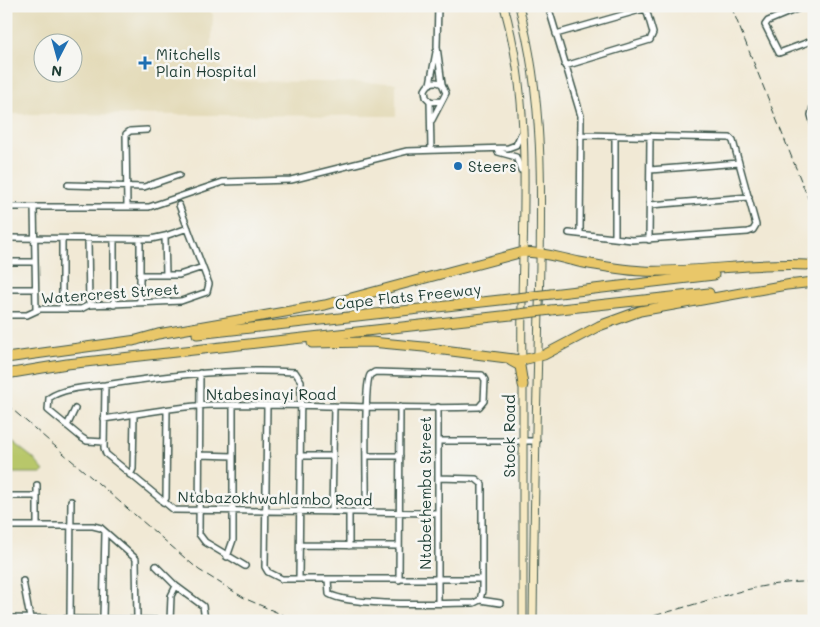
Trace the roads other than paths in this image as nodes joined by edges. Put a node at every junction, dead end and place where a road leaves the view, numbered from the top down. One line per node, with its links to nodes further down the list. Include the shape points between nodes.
1 (438, 6): 10 (street)
2 (504, 6): 17 (main road, Stock Road, via 516,55)
3 (519, 6): 51 (main road, Stock Road, via 536,89)
4 (548, 6): 8 (street)
5 (654, 6): 7 (street)
6 (804, 6): 9 (street, via 765,25 779,53)
7 (646, 8): 8 (street); 11 (street, via 653,34 650,40)
8 (556, 34): 11 (street)
9 (814, 40)
10 (437, 47): 12 (street); 13 (street)
11 (565, 66): 21 (street, via 581,116)
12 (430, 84): 13 (street); 14 (street, via 425,93)
13 (442, 84): 15 (street, via 446,93)
14 (430, 101): 15 (street); 18 (street)
15 (441, 101): 18 (street)
16 (814, 102): 19 (street, via 811,115)
17 (523, 106): 25 (street, via 518,142 512,147); 32 (main road, Stock Road)
18 (432, 120): 24 (street)
19 (814, 125)
20 (147, 130): 30 (street, via 126,134)
21 (582, 135): 22 (street); 40 (street)
22 (616, 136): 23 (street); 43 (street)
23 (650, 136): 26 (street, via 730,138); 27 (street)
24 (431, 150): 25 (street); 37 (street, via 399,153 291,180 223,182 149,207)
25 (492, 150): 32 (street, via 511,153 519,160)
26 (739, 163): 27 (street); 31 (street)
27 (650, 170): 34 (street)
28 (179, 175): 30 (street, via 149,186)
29 (68, 185): 30 (street)
30 (126, 186): 37 (street)
31 (749, 197): 34 (street); 49 (street, via 756,222 753,230)
32 (524, 203): 50 (main road, Stock Road)
33 (179, 205): 38 (street, Watercrest Street)
34 (650, 205): 49 (street)
35 (6, 207): 36 (street)
36 (34, 207): 37 (street); 44 (street)
37 (127, 207)
38 (188, 228): 41 (street); 55 (street, Watercrest Street)
39 (569, 233): 40 (street)
40 (580, 234): 43 (street)
41 (165, 236): 48 (street); 57 (street)
42 (6, 238): 44 (street)
43 (614, 238): 49 (street)
44 (34, 239): 45 (street); 53 (street)
45 (62, 239): 46 (street); 67 (street)
46 (88, 239): 47 (street); 64 (street)
47 (114, 239): 48 (street); 65 (street)
48 (140, 239): 56 (street)
49 (649, 240)
50 (524, 252): 51 (highway); 69 (highway, via 319,307); 74 (main road, Stock Road)
51 (540, 252): 54 (highway, via 589,264 641,270 700,271); 58 (main road, Stock Road)
52 (6, 262): 53 (street)
53 (35, 262): 62 (street)
54 (810, 265): 69 (highway, Cape Flats Freeway, bridge)
55 (203, 267): 57 (street, via 179,275); 63 (street, Watercrest Street, via 209,286 205,293 181,301)
56 (139, 275): 57 (street); 63 (street)
57 (166, 275)
58 (539, 280): 72 (main road, Stock Road); 74 (main road, via 532,352)
59 (814, 282): 60 (highway, Cape Flats Freeway)
60 (792, 284): 70 (highway, Cape Flats Freeway, bridge); 72 (highway, via 631,314 599,326)
61 (6, 289): 62 (street)
62 (35, 289): 66 (street)
63 (140, 302): 65 (street, Watercrest Street)
64 (88, 305): 65 (street, Watercrest Street); 67 (street, Watercrest Street, via 81,309)
65 (114, 305)
66 (36, 309): 67 (street, Watercrest Street); 68 (street, Watercrest Street, via 27,316)
67 (62, 309)
68 (6, 315)
69 (133, 341): 73 (highway, Cape Flats Freeway)
70 (260, 344): 71 (highway, via 371,342); 76 (highway, Cape Flats Freeway, via 66,364)
71 (428, 348): 74 (highway); 78 (highway, via 513,361 521,369)
72 (538, 357): 74 (highway); 94 (main road, Stock Road)
73 (6, 358)
74 (522, 360): 78 (main road, Stock Road)
75 (200, 373): 77 (street); 80 (street); 82 (street, via 296,372 301,380)
76 (6, 374)
77 (105, 385): 90 (street); 91 (street, via 49,398 48,410)
78 (522, 385): 93 (main road, Stock Road)
79 (267, 405): 81 (street, Ntabesinayi Road); 82 (street, Ntabesinayi Road); 111 (street)
80 (200, 406): 81 (street, Ntabesinayi Road); 88 (street, Ntabesinayi Road); 96 (street)
81 (233, 406): 97 (street)
82 (301, 406): 83 (street, Ntabesinayi Road); 98 (street)
83 (334, 406): 84 (street, Ntabesinayi Road); 99 (street)
84 (367, 406): 85 (street, Ntabesinayi Road); 86 (street, Ntabesinayi Road, via 367,380 372,373 477,373 484,377 483,405); 100 (street)
85 (400, 407): 86 (street, Ntabesinayi Road); 101 (street)
86 (438, 407): 92 (street, Ntabethemba Street)
87 (76, 409): 91 (street)
88 (167, 411): 89 (street, Ntabesinayi Road); 108 (street, via 166,498)
89 (134, 415): 90 (street, Ntabesinayi Road); 102 (street, via 133,469)
90 (104, 419): 95 (street)
91 (67, 426): 95 (street, via 84,440)
92 (438, 441): 93 (street); 103 (street, Ntabethemba Street)
93 (522, 441): 94 (street); 138 (main road, Stock Road)
94 (537, 441): 147 (main road, Stock Road)
95 (104, 442): 102 (street, Ntabazokhwahlambo Road, via 106,454)
96 (200, 455): 97 (street); 109 (street)
97 (233, 456): 110 (street)
98 (300, 456): 99 (street); 112 (street)
99 (333, 456): 113 (street)
100 (367, 456): 101 (street); 115 (street)
101 (400, 456): 116 (street)
102 (130, 474): 108 (street, Ntabazokhwahlambo Road)
103 (438, 478): 117 (street, Ntabethemba Street); 130 (street, via 476,479 482,484)
104 (37, 485): 106 (street)
105 (6, 496): 106 (street)
106 (36, 496): 119 (street)
107 (71, 501): 120 (street)
108 (163, 502): 109 (street, Ntabazokhwahlambo Road, via 174,510)
109 (199, 511): 110 (street, Ntabazokhwahlambo Road); 125 (street, via 200,537)
110 (232, 511): 111 (street, Ntabazokhwahlambo Road); 125 (street, via 232,546)
111 (266, 511): 112 (street, Ntabazokhwahlambo Road); 128 (street, via 266,570 282,579)
112 (300, 511): 113 (street, Ntabazokhwahlambo Road); 122 (street)
113 (332, 512): 114 (street, Ntabazokhwahlambo Road)
114 (349, 512): 115 (street, Ntabazokhwahlambo Road); 123 (street)
115 (366, 512): 116 (street, Ntabazokhwahlambo Road)
116 (399, 513): 117 (street, Ntabazokhwahlambo Road); 124 (street)
117 (438, 513): 132 (street, Ntabethemba Street)
118 (6, 526): 119 (street)
119 (37, 526): 120 (street)
120 (71, 526): 121 (street, via 96,526); 142 (street)
121 (105, 532): 141 (street); 143 (street, via 136,559)
122 (300, 546): 123 (street); 128 (street)
123 (349, 546): 124 (street)
124 (399, 546): 131 (street)
125 (227, 557): 127 (street)
126 (156, 566): 134 (street)
127 (245, 566)
128 (299, 579): 129 (street)
129 (328, 579): 131 (street); 136 (street, via 329,594 340,597)
130 (481, 579): 132 (street); 135 (street)
131 (399, 580): 132 (street)
132 (437, 580): 136 (street, Ntabethemba Street)
133 (23, 581): 140 (street)
134 (176, 586): 144 (street, via 171,596); 145 (street, via 203,606)
135 (480, 600): 136 (street, via 474,603); 137 (street)
136 (438, 603)
137 (500, 603)
138 (524, 617)
139 (6, 618): 140 (street)
140 (30, 618): 142 (street)
141 (103, 618): 142 (street); 143 (street)
142 (70, 619)
143 (137, 619): 144 (street)
144 (170, 620): 145 (street)
145 (205, 620): 146 (street)
146 (230, 621)
147 (533, 621)

